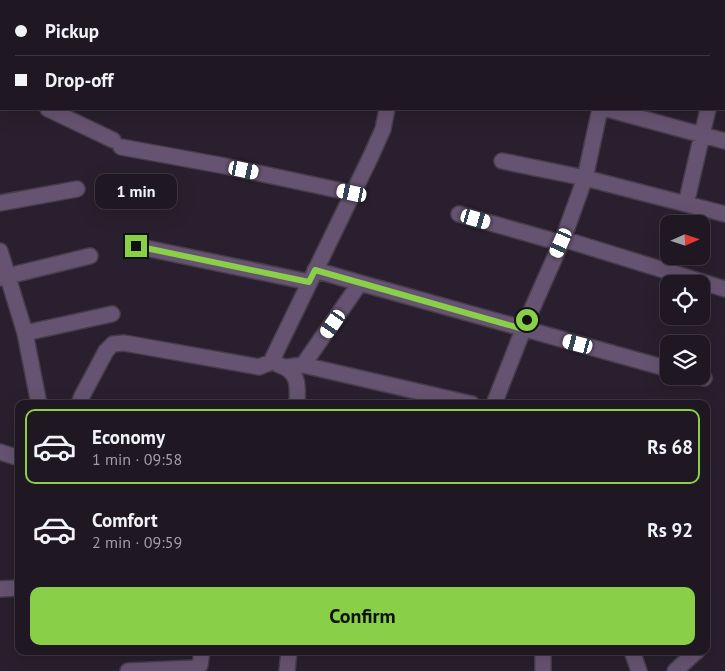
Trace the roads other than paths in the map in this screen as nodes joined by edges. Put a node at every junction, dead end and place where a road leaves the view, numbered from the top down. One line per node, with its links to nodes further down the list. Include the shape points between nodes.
1 (50, 110): 11 (street, via 117,143)
2 (387, 110): 11 (street, via 379,138)
3 (600, 110): 9 (street)
4 (610, 110): 6 (street)
5 (708, 110): 6 (street)
6 (702, 135): 7 (street); 13 (street)
7 (725, 141)
8 (502, 161): 9 (street)
9 (584, 178): 13 (street); 16 (street)
10 (76, 189): 12 (street)
11 (352, 193): 20 (street)
12 (0, 204)
13 (686, 204): 15 (street)
14 (459, 214): 16 (street)
15 (725, 214)
16 (562, 241): 23 (street); 25 (street)
17 (136, 246): 20 (street)
18 (0, 251): 21 (street)
19 (90, 256): 21 (street)
20 (312, 276): 22 (street); 27 (street)
21 (4, 277): 26 (street)
22 (360, 283): 25 (street); 28 (street)
23 (725, 289)
24 (112, 314): 26 (street)
25 (523, 329): 30 (street); 35 (street)
26 (25, 333): 31 (street)
27 (271, 362): 29 (street); 32 (street, via 259,367 124,343 113,344 106,351)
28 (303, 365): 29 (street); 34 (street)
29 (287, 367): 33 (street, via 295,376)
30 (660, 367)
31 (38, 400)
32 (80, 400)
33 (297, 400)
34 (437, 400)
35 (496, 400)
36 (0, 452): 37 (street)
37 (15, 457)
38 (15, 588): 39 (street)
39 (0, 589)
40 (201, 655): 45 (street, via 200,665 194,668)
41 (289, 655): 46 (street)
42 (543, 655): 47 (street)
43 (633, 655): 48 (street)
44 (692, 655): 49 (street)
45 (138, 671)
46 (287, 671)
47 (543, 671)
48 (639, 671)
49 (675, 671)

